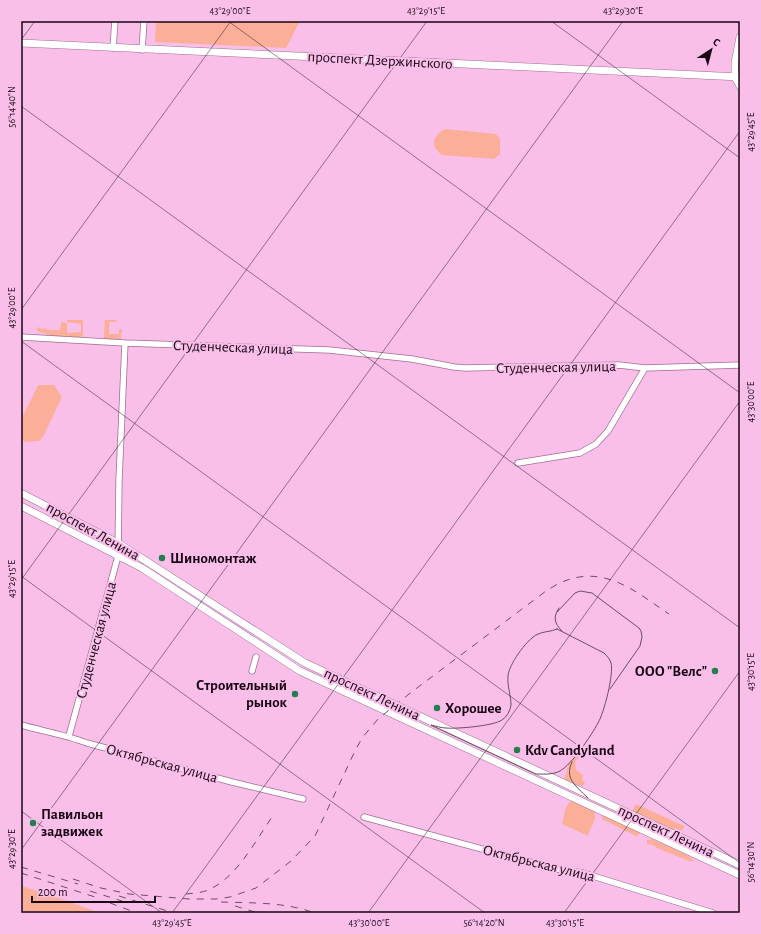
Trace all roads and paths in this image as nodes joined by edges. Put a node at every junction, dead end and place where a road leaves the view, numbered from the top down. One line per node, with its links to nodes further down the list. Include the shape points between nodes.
1 (115, 21): 5 (street)
2 (144, 21): 6 (street)
3 (740, 38): 7 (main road)
4 (21, 44): 5 (main road, проспект Дзержинского)
5 (113, 48): 6 (main road, проспект Дзержинского)
6 (142, 50): 8 (main road, проспект Дзержинского)
7 (735, 63): 8 (main road); 9 (main road)
8 (723, 76): 9 (main road, проспект Дзержинского)
9 (738, 77): 10 (main road)
10 (740, 86)
11 (21, 337): 12 (street)
12 (125, 343): 14 (street, Студенческая улица, via 329,350 412,359 454,368 608,365); 18 (street, Студенческая улица)
13 (740, 365): 14 (street, Студенческая улица)
14 (645, 368): 15 (street, via 608,431 593,446 580,453)
15 (518, 463)
16 (21, 493): 18 (main road, проспект Ленина)
17 (21, 506): 19 (main road, проспект Ленина)
18 (118, 544): 19 (street, Студенческая улица); 26 (main road, проспект Ленина, via 305,663)
19 (118, 556): 23 (street, Студенческая улица); 27 (main road, проспект Ленина, via 142,568 300,671)
20 (256, 657): 21 (street)
21 (252, 671)
22 (21, 725): 23 (street, Октябрьская улица)
23 (69, 736): 24 (street, Октябрьская улица, via 87,743)
24 (303, 799)
25 (364, 817): 28 (street, Октябрьская улица, via 556,869 582,873)
26 (740, 865)
27 (740, 875)
28 (713, 913)

